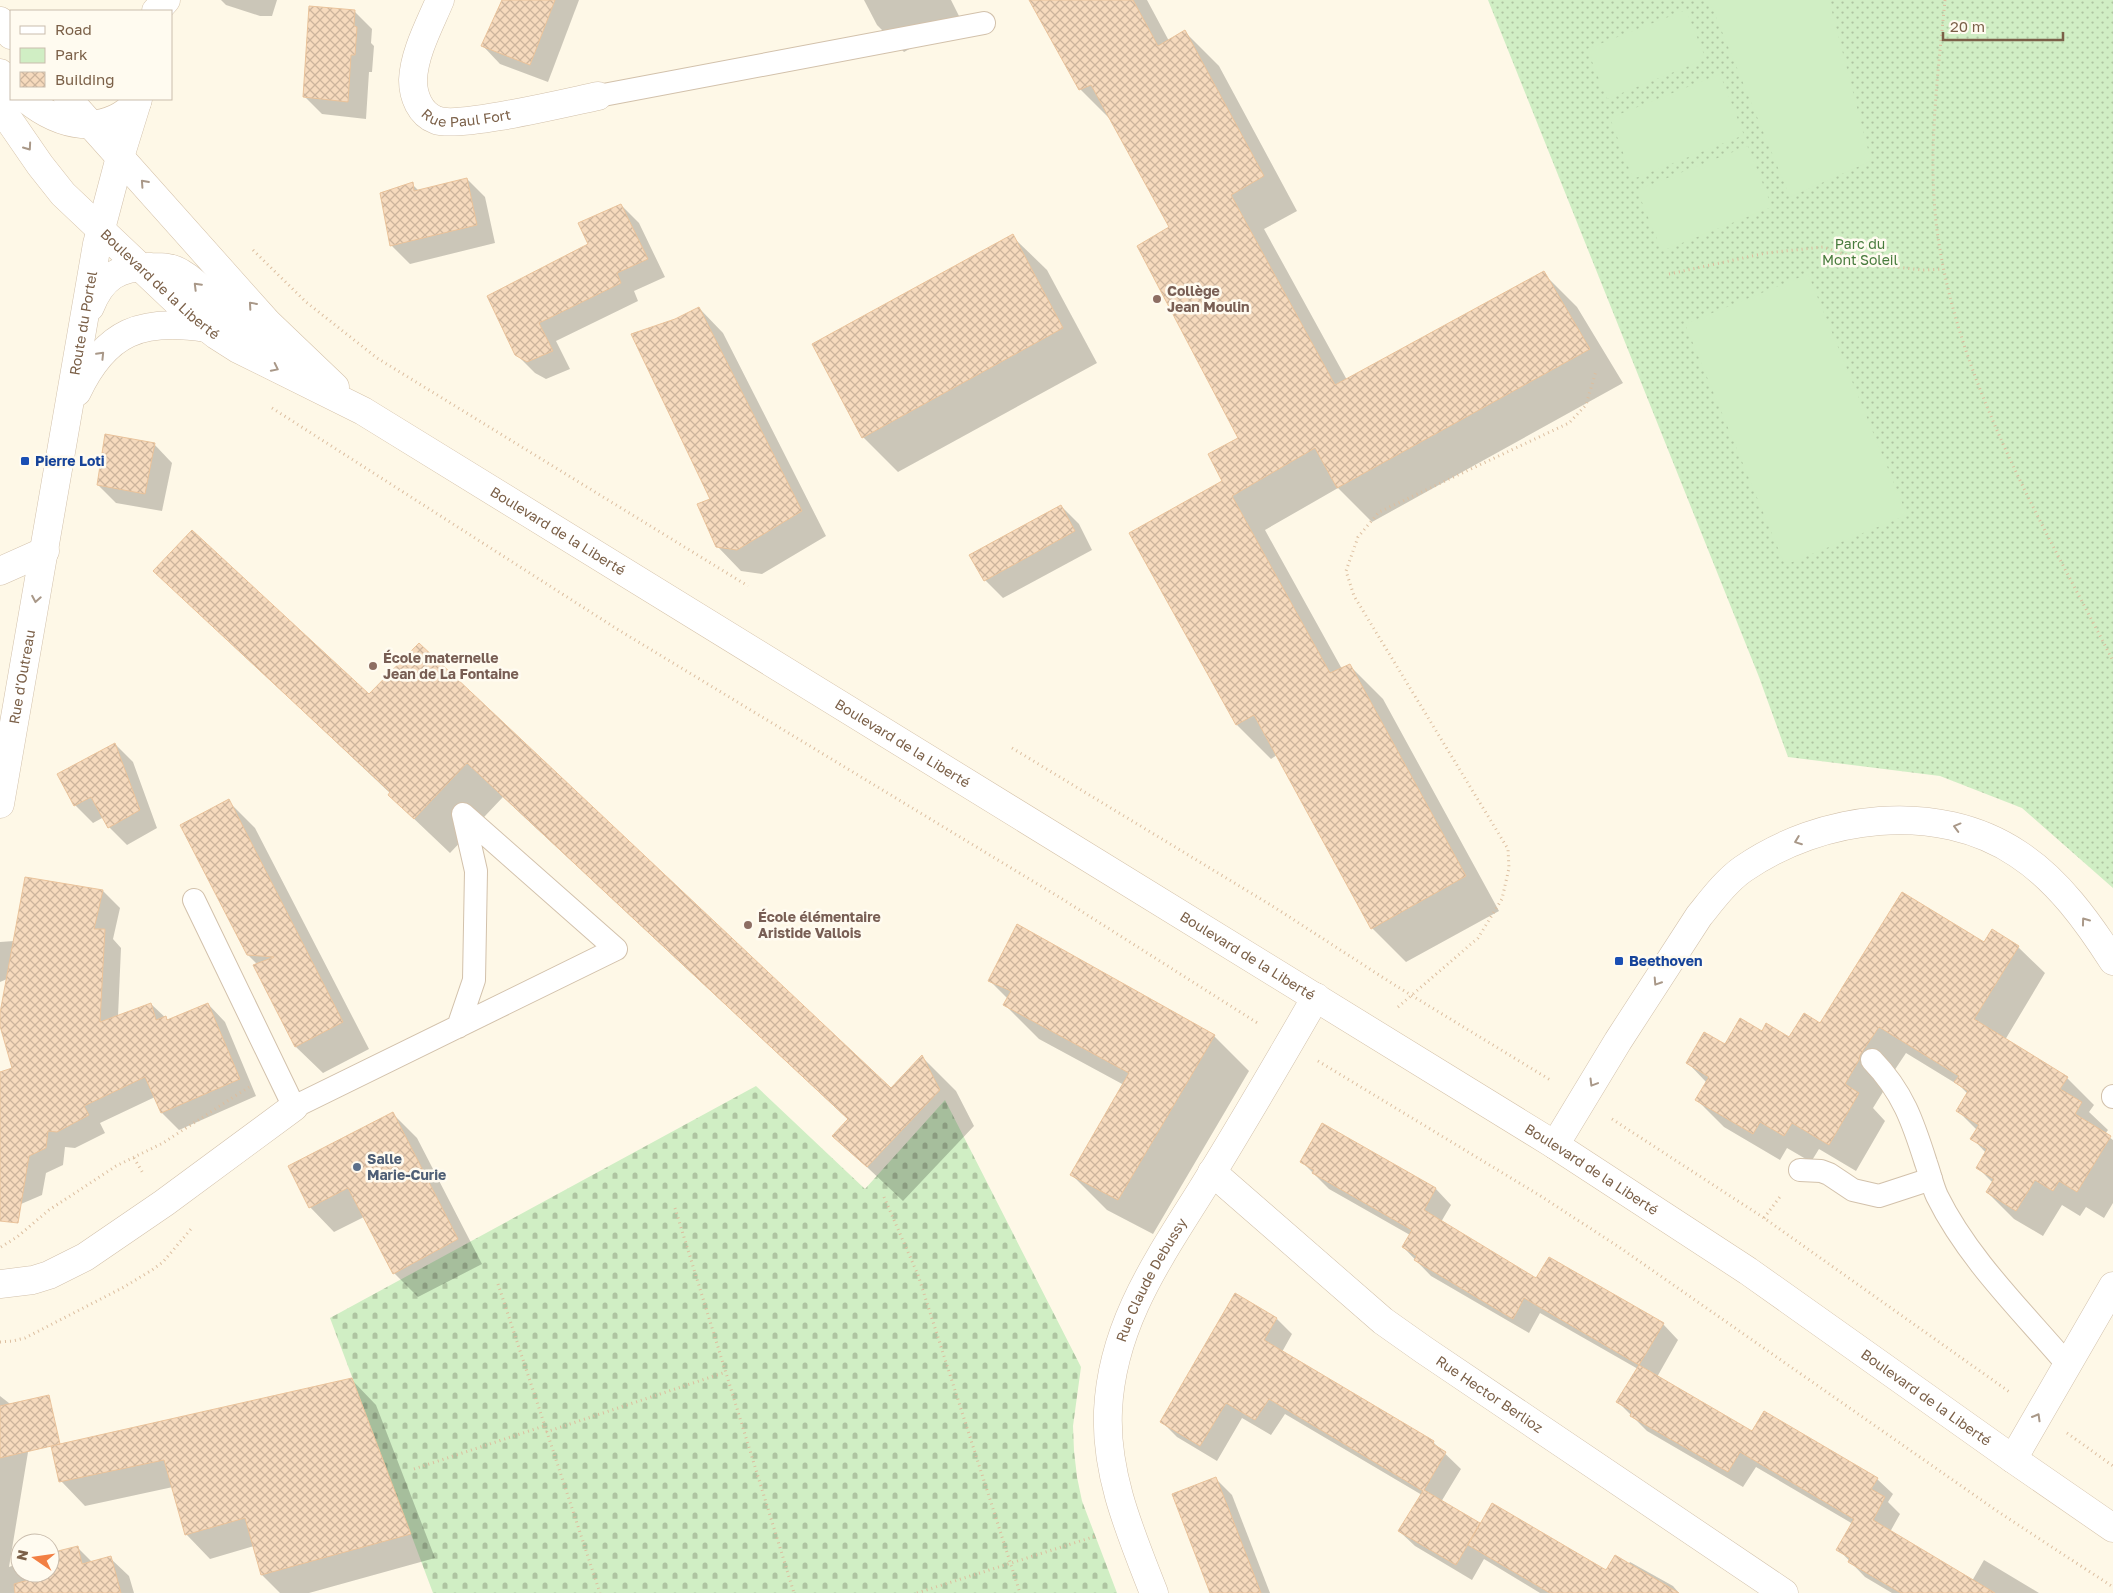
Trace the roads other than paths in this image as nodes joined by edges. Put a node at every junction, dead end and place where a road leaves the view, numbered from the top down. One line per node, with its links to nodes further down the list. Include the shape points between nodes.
1 (166, 0): 3 (street)
2 (440, 0): 7 (street, Rue Paul Fort, via 413,79 419,105 428,116 438,121 466,121)
3 (157, 10)
4 (984, 22): 7 (lane)
5 (0, 73): 6 (street)
6 (10, 84)
7 (598, 96)
8 (28, 100): 12 (street, via 54,117)
9 (69, 100): 12 (street, Boulevard de la Liberté)
10 (137, 100): 12 (street, via 128,112 114,120); 13 (street, Route du Portel)
11 (0, 107): 14 (street, Boulevard de la Liberté, one-way to 14, via 63,194)
12 (91, 124): 13 (street, Boulevard de la Liberté)
13 (120, 156): 14 (street, Route du Portel); 18 (street, Boulevard de la Liberté, one-way to 13, via 267,322)
14 (100, 229): 15 (street, Boulevard de la Liberté); 16 (street, Route du Portel)
15 (138, 266): 16 (street, via 106,280); 17 (street, Boulevard de la Liberté); 18 (street, one-way to 15, via 230,318 182,273 168,268)
16 (82, 325): 20 (street, Route du Portel)
17 (206, 328): 19 (street, Boulevard de la Liberté, one-way to 19, via 253,358); 20 (street, one-way to 17, via 95,360 110,345 131,332 162,324)
18 (308, 363): 19 (street, Boulevard de la Liberté)
19 (363, 411): 26 (street, Boulevard de la Liberté)
20 (68, 412): 21 (street, Route du Portel)
21 (45, 551): 22 (street); 23 (street, Rue d'Outreau, one-way to 23)
22 (0, 571)
23 (0, 804)
24 (194, 900): 29 (lane)
25 (2113, 961): 30 (street, one-way to 30, via 2081,916 2037,867 1996,841 1953,825 1914,821 1866,823 1823,831 1782,847 1742,870 1712,900 1618,1041)
26 (1316, 997): 30 (street, Boulevard de la Liberté); 32 (street, Rue Claude Debussy)
27 (458, 1027): 27 (lane, via 616,949 463,814 476,871 474,980); 29 (lane)
28 (1872, 1060): 33 (lane, via 1886,1075 1912,1120)
29 (294, 1107): 34 (street, via 85,1257 49,1275)
30 (1555, 1145): 37 (street, Boulevard de la Liberté, via 1748,1271)
31 (1800, 1170): 33 (lane, via 1829,1174 1853,1190 1879,1196)
32 (1212, 1172): 39 (street, Rue Claude Debussy, via 1145,1281 1126,1322 1109,1390 1111,1463 1128,1526); 40 (street, Rue Hector Berlioz, via 1383,1321)
33 (1931, 1179): 36 (lane, via 1937,1196 1973,1253)
34 (0, 1284)
35 (2113, 1286): 36 (street)
36 (2067, 1364): 37 (street, one-way to 36)
37 (2013, 1459): 38 (street, Boulevard de la Liberté)
38 (2113, 1528)
39 (1154, 1593)
40 (1784, 1593)

